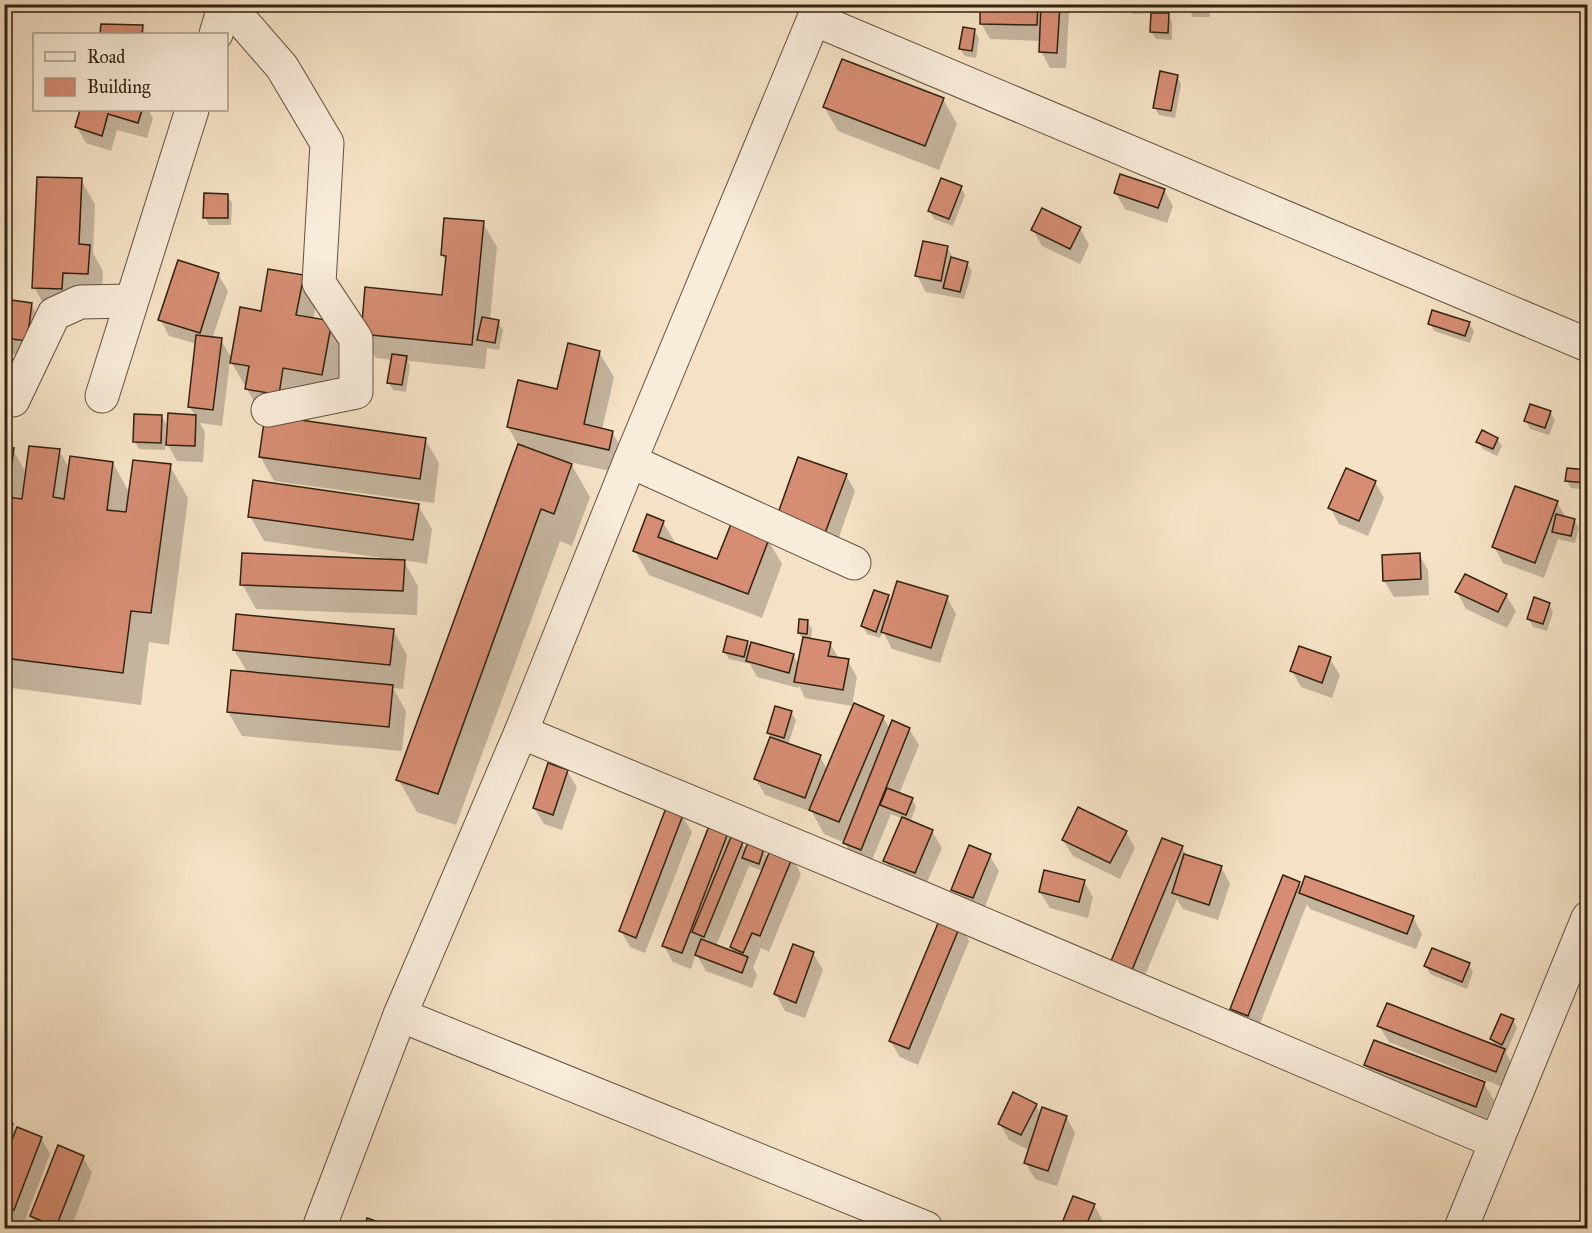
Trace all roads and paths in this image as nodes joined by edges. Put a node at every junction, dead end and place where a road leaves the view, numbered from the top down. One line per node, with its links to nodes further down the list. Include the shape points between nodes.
1 (226, 4): 3 (street); 9 (street, via 282,67 327,143 319,283 356,339 356,392)
2 (817, 12): 6 (street); 10 (street)
3 (216, 33)
4 (192, 111): 5 (street)
5 (131, 301): 7 (street); 8 (street, via 80,302 54,314)
6 (1587, 345)
7 (102, 396)
8 (13, 400)
9 (267, 410)
10 (630, 461): 11 (street); 12 (street)
11 (854, 563)
12 (521, 732): 14 (street); 15 (street, via 936,903)
13 (1587, 918): 15 (street)
14 (400, 1014): 16 (street); 17 (street)
15 (1496, 1142): 18 (street)
16 (319, 1228)
17 (926, 1228)
18 (1461, 1228)

